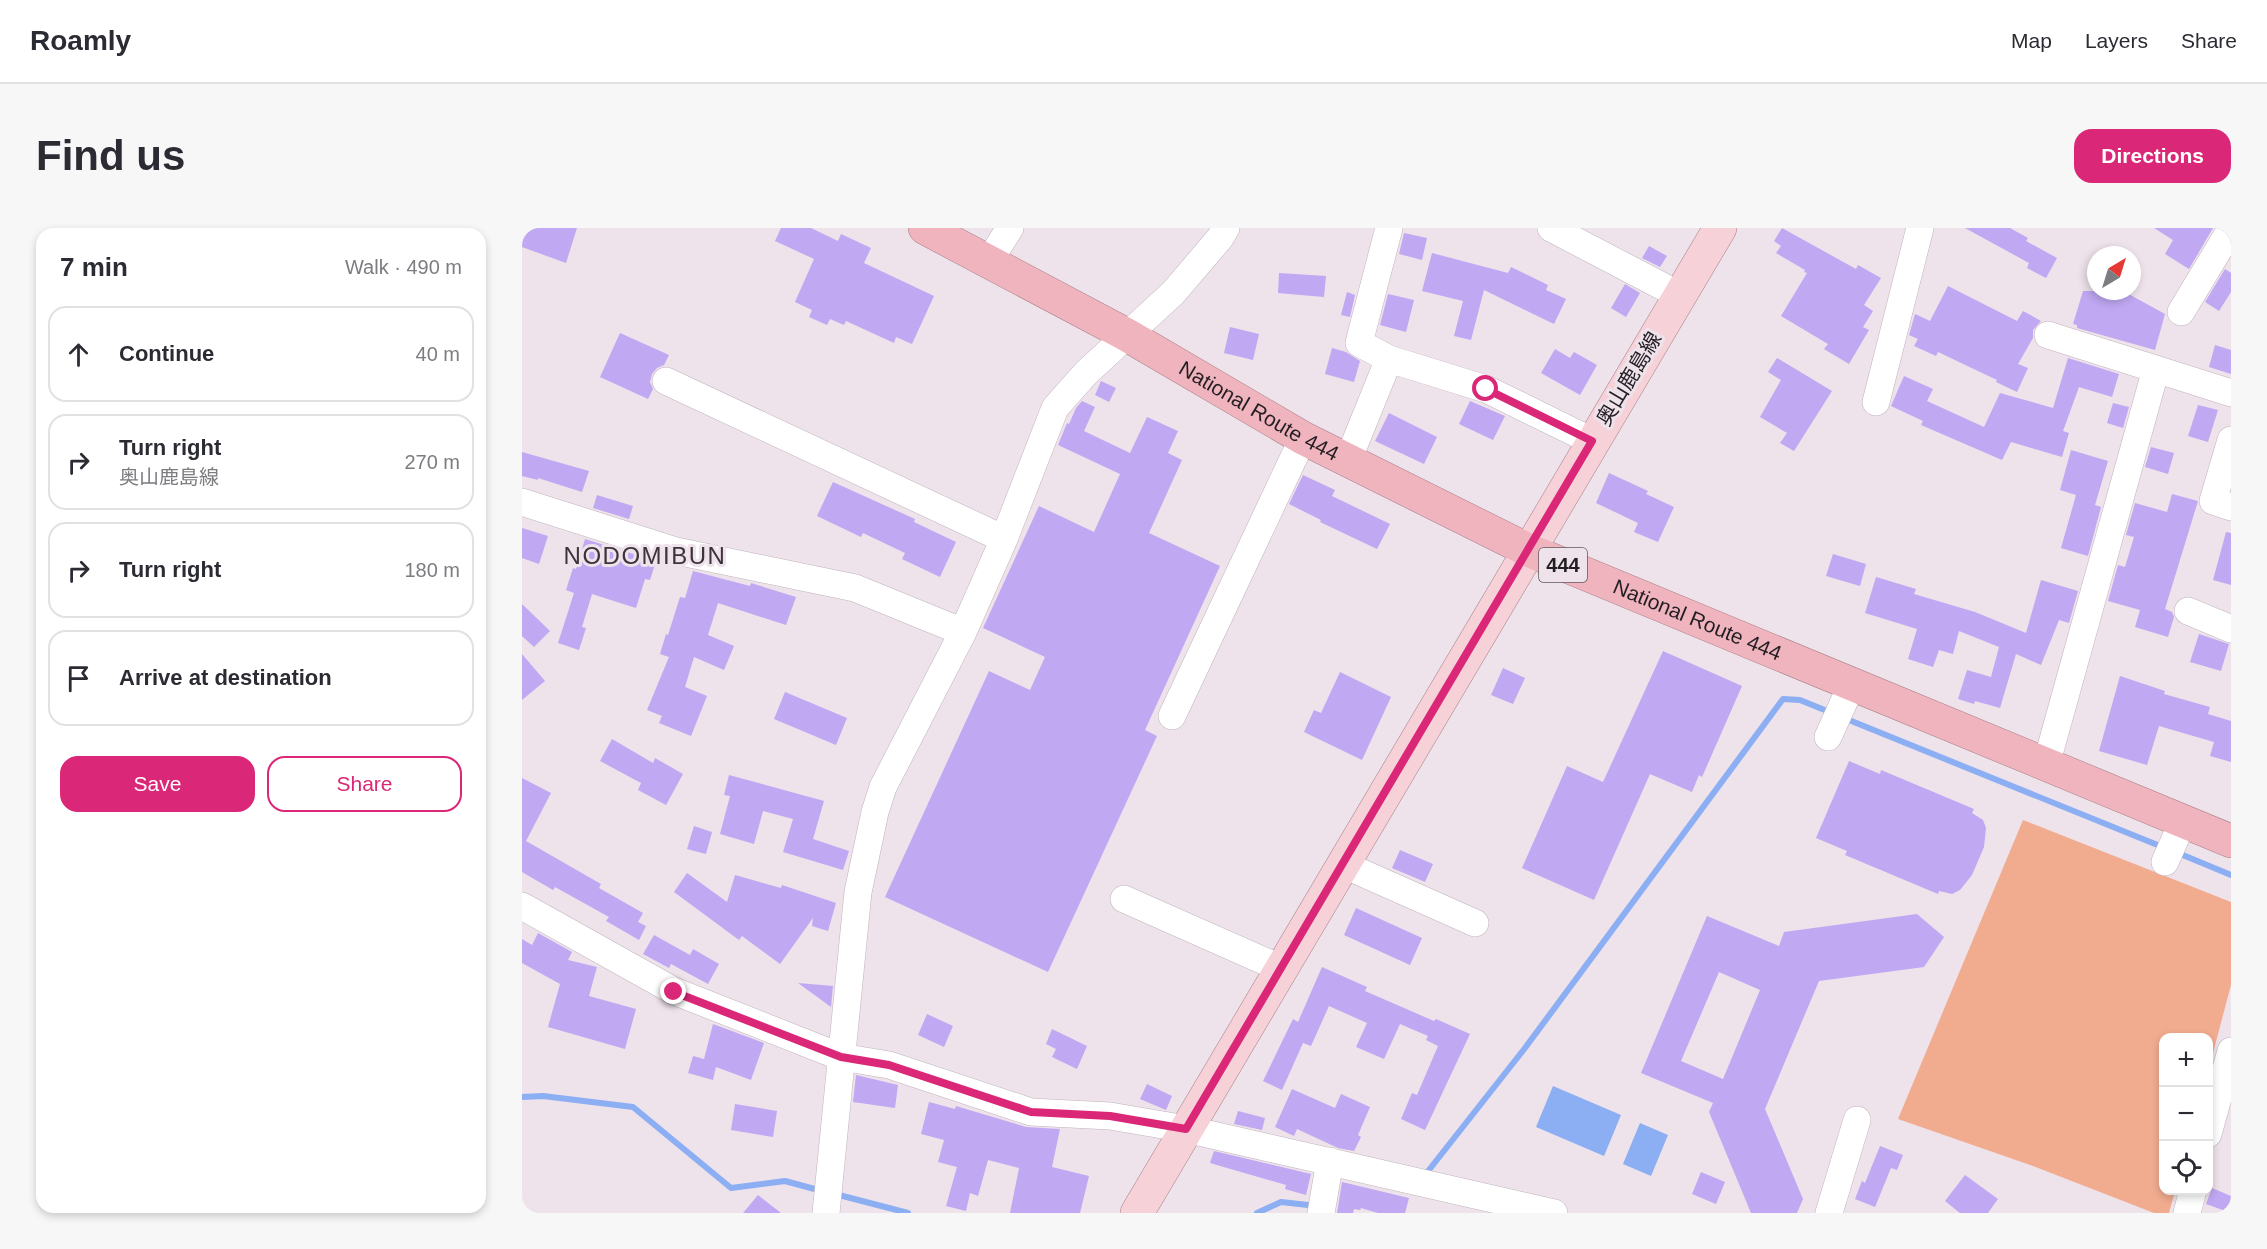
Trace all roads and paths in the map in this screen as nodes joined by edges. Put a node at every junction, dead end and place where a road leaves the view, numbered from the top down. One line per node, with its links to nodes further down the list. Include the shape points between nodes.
1 (925, 228): 9 (highway, National Route 444 / 444)
2 (1010, 228): 9 (street)
3 (1226, 228): 12 (street, via 1173,292)
4 (1389, 228): 14 (street, via 1359,343)
5 (1551, 228): 10 (street)
6 (1720, 228): 10 (main road, 奥山鹿島線)
7 (1920, 228): 18 (street)
8 (2231, 229): 11 (street)
9 (989, 261): 12 (highway, National Route 444 / 444)
10 (1679, 296): 21 (main road, 奥山鹿島線)
11 (2181, 312)
12 (1127, 335): 19 (highway, National Route 444 / 444); 25 (street, via 1086,372 1055,408)
13 (2048, 335): 15 (street)
14 (1389, 359): 21 (street, via 1486,389); 22 (street)
15 (2156, 369): 17 (street); 31 (street)
16 (666, 381): 25 (street)
17 (2231, 393)
18 (1876, 402)
19 (1303, 438): 22 (highway, National Route 444 / 444); 30 (street)
20 (2231, 440): 24 (street, via 2213,501)
21 (1592, 441): 26 (main road, 奥山鹿島線)
22 (1348, 460): 26 (highway, National Route 444 / 444)
23 (522, 502): 29 (street, via 676,551 855,588)
24 (2231, 507)
25 (1004, 539): 29 (street)
26 (1528, 550): 31 (highway, National Route 444 / 444, via 1839,712); 33 (main road, 奥山鹿島線)
27 (2188, 611): 28 (street)
28 (2231, 629)
29 (963, 632): 39 (street, via 875,812 858,892)
30 (1172, 716)
31 (2046, 765): 32 (highway, National Route 444 / 444, via 2173,844)
32 (2231, 841)
33 (1342, 864): 36 (street); 37 (main road, 奥山鹿島線)
34 (1124, 899): 37 (street)
35 (522, 906): 39 (street, via 674,992)
36 (1475, 923)
37 (1281, 968): 42 (main road, 奥山鹿島線)
38 (2231, 1051): 40 (street)
39 (841, 1057): 42 (street, via 889,1065 1031,1112 1110,1116); 45 (street)
40 (2213, 1116)
41 (1857, 1120): 49 (street)
42 (1186, 1129): 43 (street); 47 (main road, 奥山鹿島線)
43 (1330, 1161): 46 (street); 48 (street)
44 (2192, 1195): 50 (street)
45 (828, 1199)
46 (1322, 1206)
47 (1137, 1213)
48 (1554, 1213)
49 (1829, 1213)
50 (2187, 1213)

